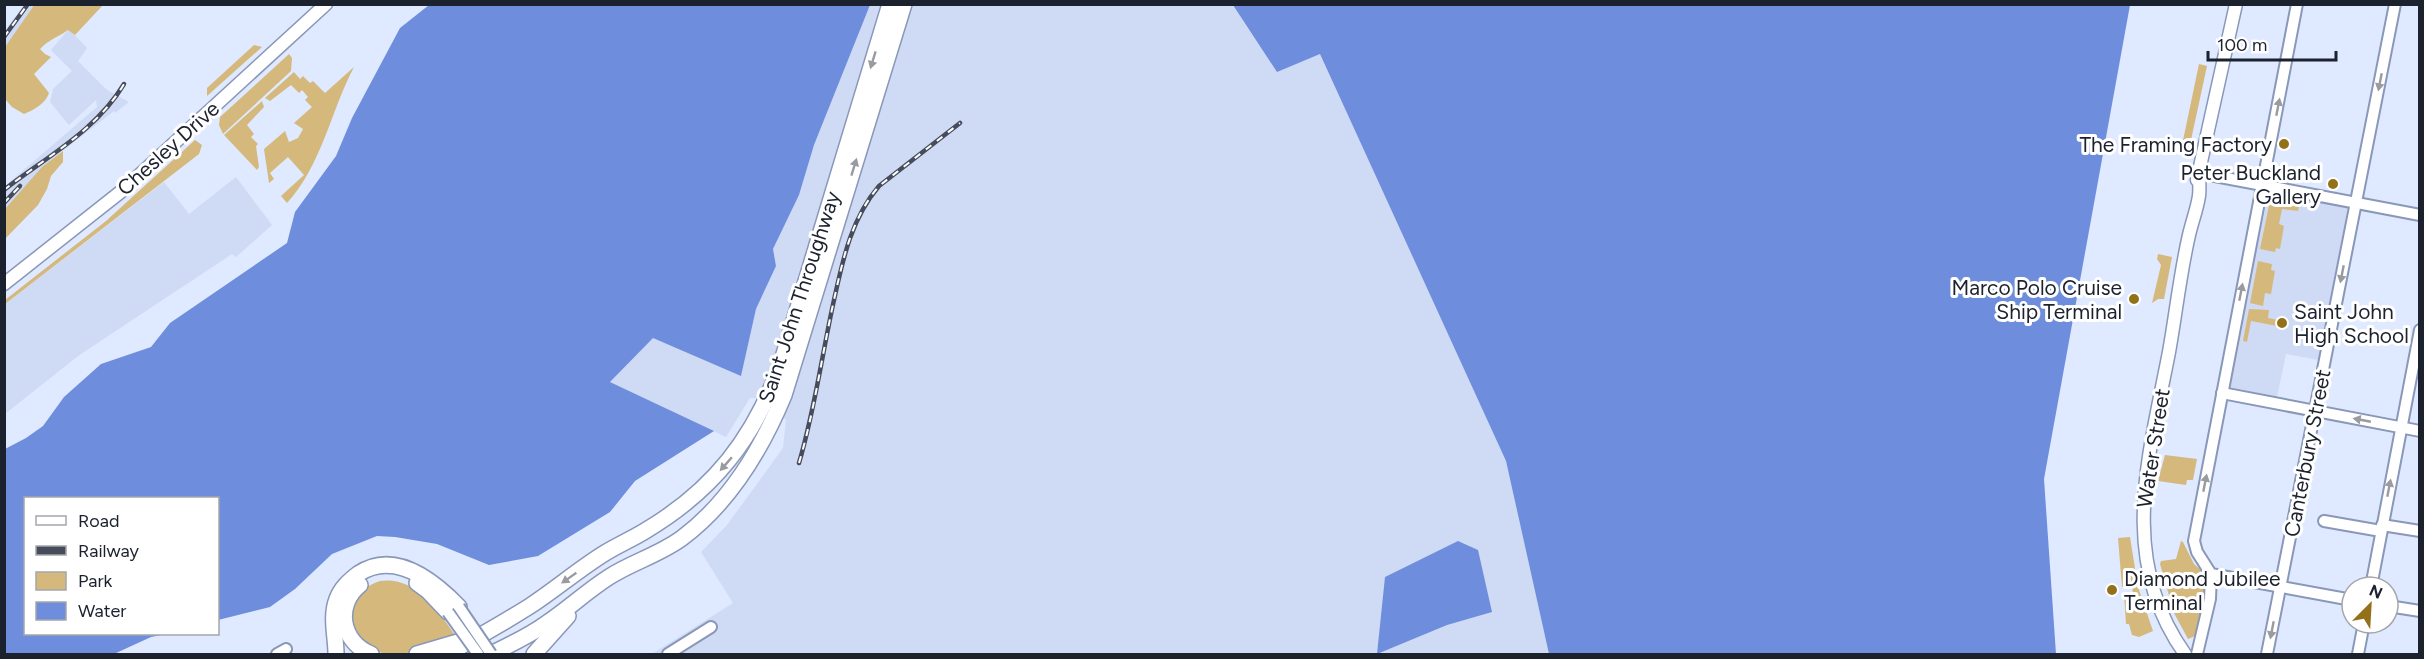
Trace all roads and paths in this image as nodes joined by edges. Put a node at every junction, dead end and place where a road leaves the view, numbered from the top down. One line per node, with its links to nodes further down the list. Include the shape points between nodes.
1 (326, 4): 11 (main road, Chesley Drive, via 123,190)
2 (890, 4): 15 (highway, Saint John Throughway, one-way to 15)
3 (904, 4): 15 (highway, Saint John Throughway, one-way to 3, via 796,358)
4 (2236, 4): 7 (main road, Water Street)
5 (2297, 4): 8 (street, one-way to 5)
6 (2395, 4): 9 (street, Canterbury Street, one-way to 9)
7 (2199, 173): 8 (street); 42 (main road, Water Street, via 2152,431 2142,524 2155,594)
8 (2261, 184): 9 (street); 13 (street, one-way to 8)
9 (2356, 202): 10 (street); 14 (street, Canterbury Street, one-way to 14)
10 (2420, 214)
11 (4, 284)
12 (2420, 330): 16 (street)
13 (2222, 393): 14 (street); 23 (street, one-way to 13, via 2194,541)
14 (2315, 411): 16 (street, one-way to 14); 25 (street, Canterbury Street)
15 (766, 420): 18 (highway, Saint John Throughway); 31 (highway, Saint John Throughway, one-way to 31, via 683,506 606,552)
16 (2401, 428): 17 (street); 20 (street, one-way to 16)
17 (2420, 431)
18 (743, 471): 22 (highway, Saint John Throughway, via 701,521); 38 (highway, Saint John Throughway, via 682,527 607,569 537,620)
19 (2324, 520): 20 (street)
20 (2382, 528): 21 (street); 24 (street)
21 (2420, 531)
22 (660, 552): 33 (highway, via 586,599); 39 (highway, Saint John Throughway, via 611,576 546,624)
23 (2211, 574): 25 (street); 43 (street, via 2210,599)
24 (2373, 575)
25 (2280, 588): 26 (street); 44 (street, Canterbury Street, one-way to 44)
26 (2340, 598)
27 (2400, 608): 29 (street)
28 (454, 610): 34 (highway, via 440,588 415,571 387,566 362,572 351,579 338,597 334,610); 35 (highway, via 408,579 385,575 365,581 349,598 344,619 352,642); 38 (street, bridge); 39 (street, bridge)
29 (2420, 611)
30 (711, 627): 41 (street)
31 (492, 630): 36 (highway); 37 (highway, Saint John Throughway)
32 (2362, 635): 45 (street)
33 (542, 648): 40 (highway)
34 (336, 654)
35 (370, 654)
36 (417, 654)
37 (447, 654)
38 (479, 654)
39 (491, 654)
40 (534, 654)
41 (668, 654)
42 (2185, 654)
43 (2197, 654)
44 (2267, 654)
45 (2358, 654)

